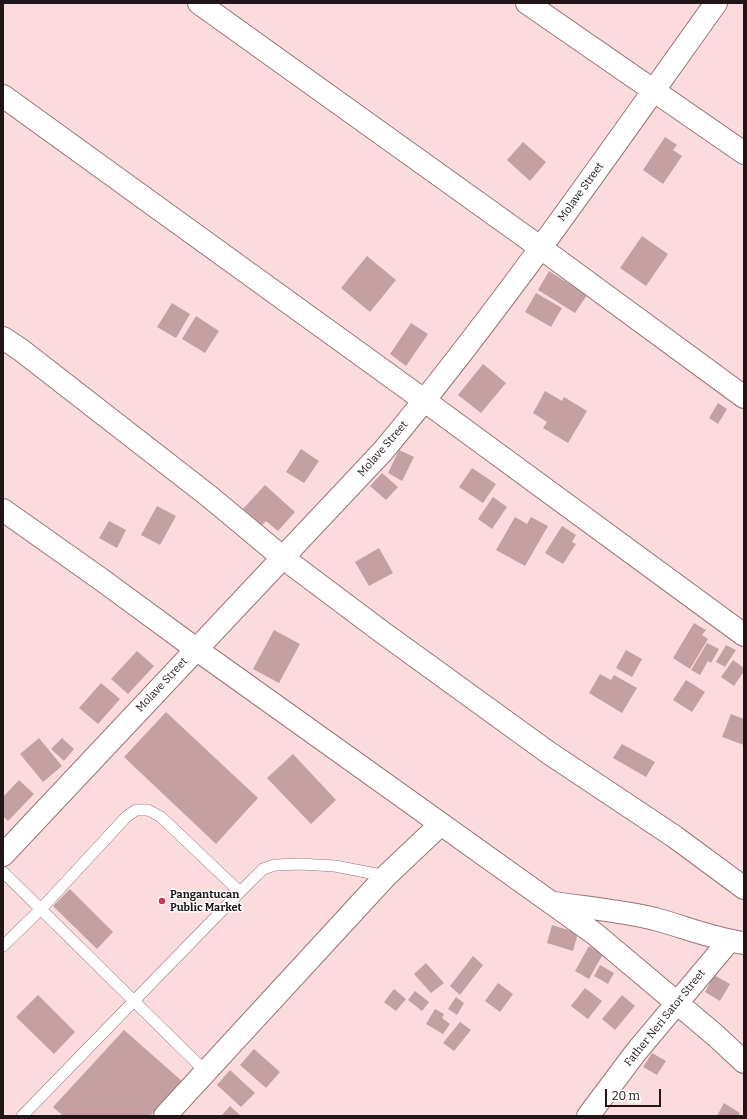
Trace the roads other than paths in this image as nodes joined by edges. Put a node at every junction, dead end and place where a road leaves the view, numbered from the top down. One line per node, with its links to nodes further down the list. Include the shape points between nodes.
1 (199, 3): 7 (street)
2 (527, 3): 4 (street)
3 (716, 3): 4 (street, Molave Street)
4 (653, 91): 6 (street); 7 (street, Molave Street)
5 (3, 96): 10 (street)
6 (744, 153)
7 (541, 248): 9 (street); 10 (street, Molave Street)
8 (3, 338): 12 (street, via 210,497)
9 (744, 397)
10 (425, 401): 12 (street, Molave Street, via 378,456); 13 (street)
11 (3, 510): 14 (street)
12 (282, 556): 14 (street, Molave Street); 19 (street, via 548,753 675,837)
13 (744, 635)
14 (196, 649): 15 (street); 16 (street, Molave Street)
15 (441, 824): 18 (street); 21 (street)
16 (3, 854)
17 (3, 872): 22 (lane)
18 (386, 876): 20 (lane, via 335,866 275,865 263,870); 28 (street)
19 (744, 888)
20 (240, 892): 22 (lane, via 161,817 148,810 136,810 126,817); 25 (lane)
21 (553, 903): 23 (street, via 654,919); 26 (street)
22 (41, 909): 24 (lane); 25 (lane)
23 (736, 942): 26 (street, Father Neri Sator Street)
24 (3, 946)
25 (134, 1001): 28 (lane); 29 (lane)
26 (677, 1002): 27 (street); 31 (street, Father Neri Sator Street)
27 (744, 1062)
28 (206, 1072): 30 (street)
29 (22, 1116)
30 (165, 1116)
31 (588, 1116)

